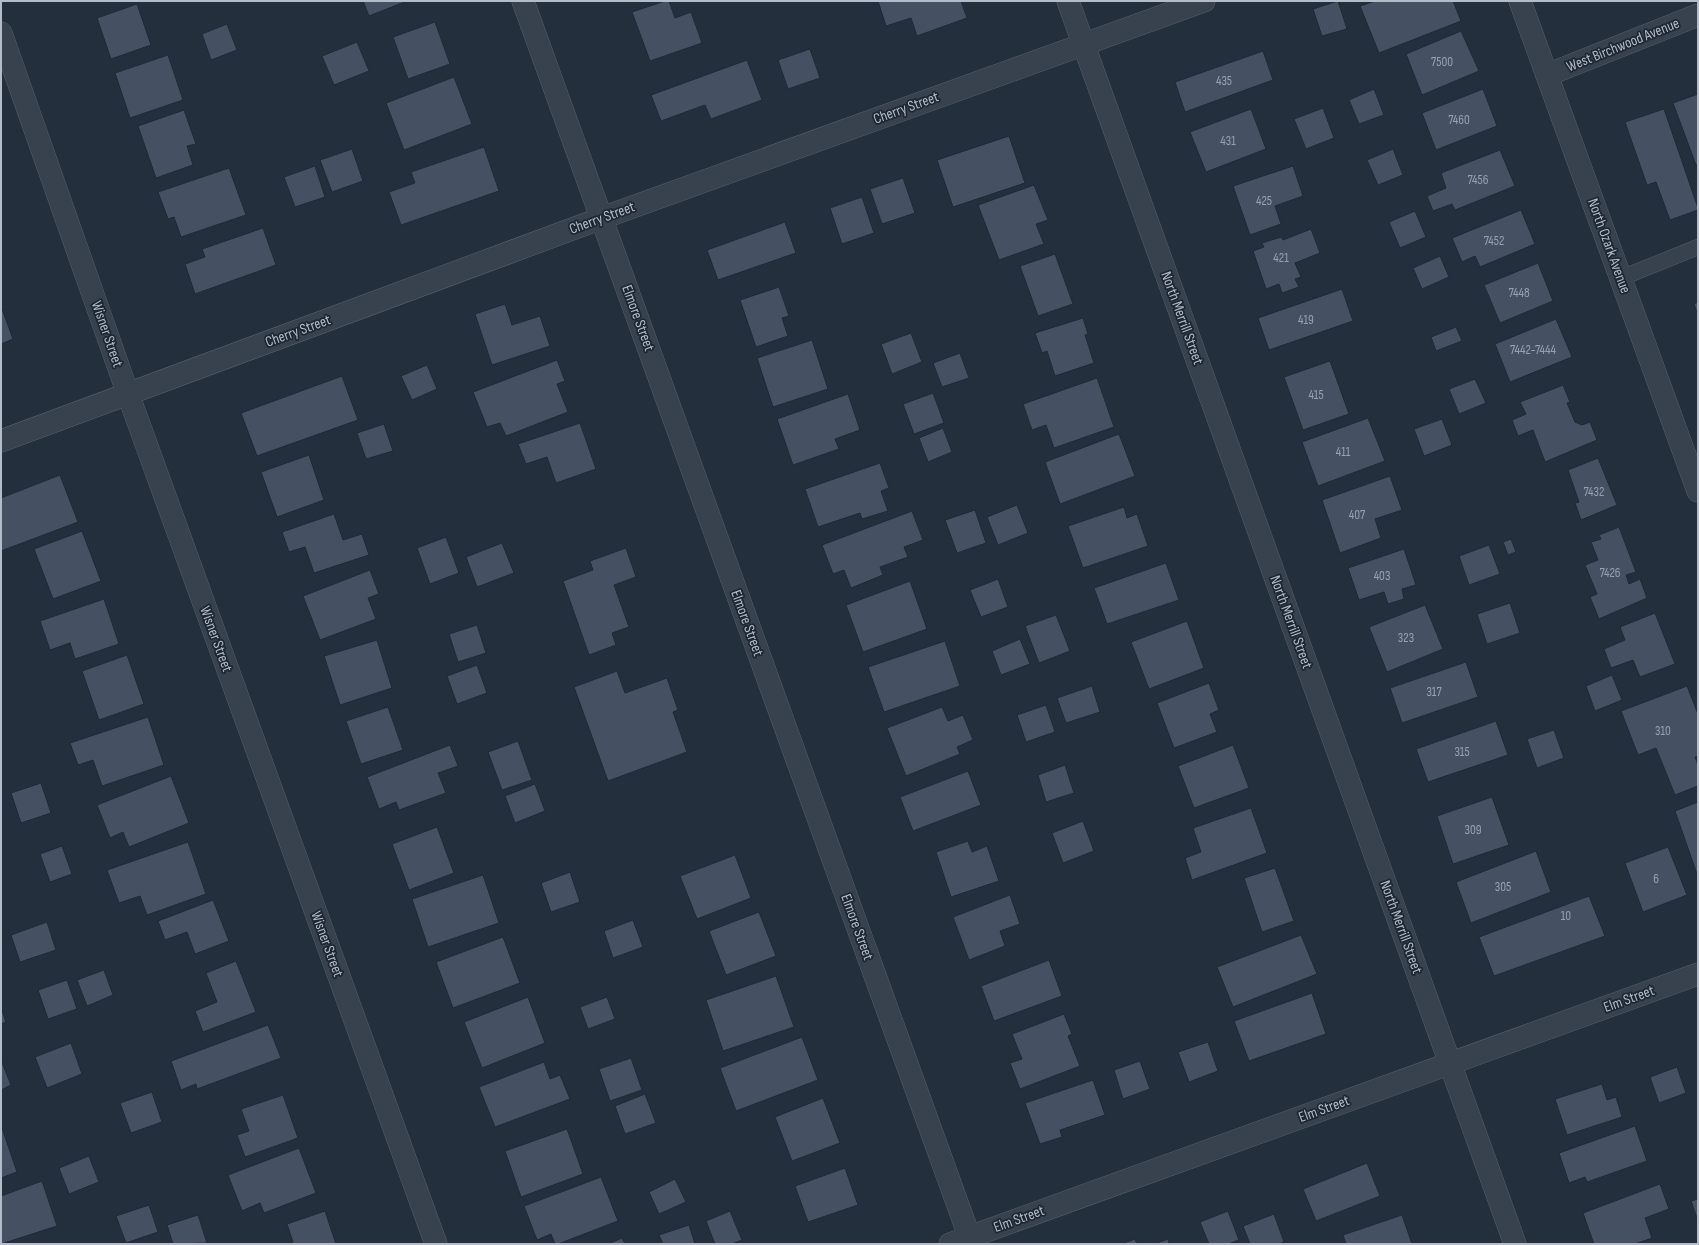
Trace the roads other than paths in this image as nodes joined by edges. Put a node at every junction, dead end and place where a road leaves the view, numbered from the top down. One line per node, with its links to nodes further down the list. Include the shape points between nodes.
1 (523, 1): 9 (street, Elmore Street)
2 (1068, 1): 7 (street, North Merrill Street)
3 (1204, 1): 7 (street, Cherry Street)
4 (1520, 1): 8 (street, North Ozark Avenue)
5 (1698, 15): 8 (street, West Birchwood Avenue)
6 (1, 33): 12 (street, Wisner Street)
7 (1084, 44): 9 (street, Cherry Street); 16 (street, North Merrill Street)
8 (1547, 75): 11 (street, North Ozark Avenue)
9 (602, 218): 12 (street, Cherry Street); 17 (street, Elmore Street)
10 (1698, 247): 11 (lane)
11 (1621, 278): 14 (street, North Ozark Avenue)
12 (128, 394): 13 (street, Cherry Street); 18 (street, Wisner Street)
13 (1, 441)
14 (1697, 486)
15 (1698, 974): 16 (street, Elm Street)
16 (1450, 1063): 17 (street, Elm Street); 19 (street, North Merrill Street)
17 (964, 1242)
18 (436, 1244)
19 (1515, 1244)

